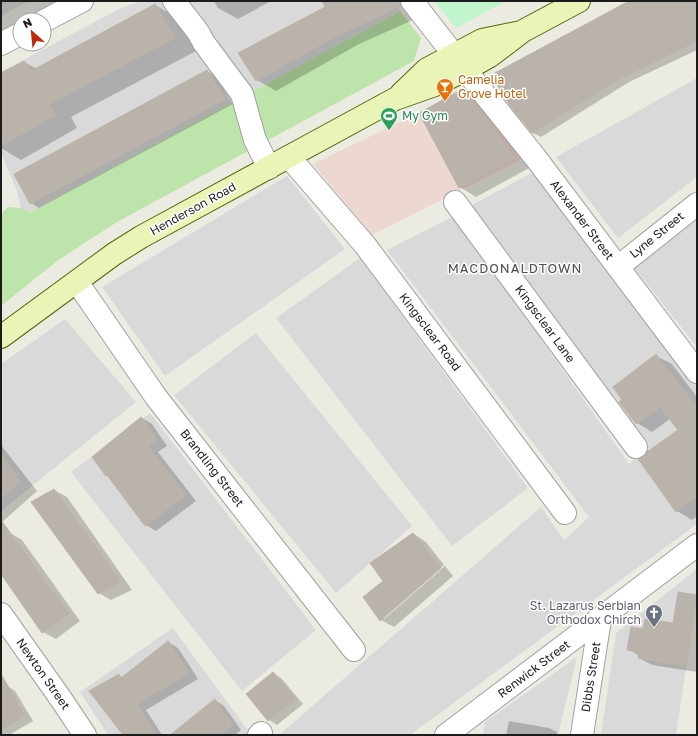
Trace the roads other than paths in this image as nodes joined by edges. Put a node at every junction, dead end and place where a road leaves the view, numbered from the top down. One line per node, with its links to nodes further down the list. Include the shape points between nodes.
1 (82, 1): 5 (street)
2 (174, 1): 10 (street, via 242,94 255,140)
3 (412, 1): 8 (street, Alexander Street)
4 (579, 1): 8 (street, Henderson Road, via 523,31 490,56)
5 (52, 17)
6 (12, 38): 7 (street)
7 (1, 44)
8 (460, 62): 9 (street, Henderson Road, via 435,85 396,99); 13 (street, Alexander Street)
9 (289, 157): 10 (street, Henderson Road); 18 (street, Kingsclear Road, via 365,244)
10 (269, 168): 14 (street, Henderson Road, via 141,237)
11 (455, 202): 17 (street, Kingsclear Lane)
12 (697, 204): 13 (street, Lyne Street)
13 (618, 267): 16 (street, Alexander Street)
14 (77, 282): 15 (street, Henderson Road); 22 (street, Brandling Street, via 156,397)
15 (1, 337)
16 (697, 372)
17 (636, 447)
18 (565, 513)
19 (697, 545): 21 (street, Renwick Street)
20 (1, 614): 23 (street, Newton Street)
21 (600, 619): 24 (street, Renwick Street); 25 (street, Dibbs Street)
22 (354, 650)
23 (85, 735)
24 (446, 735)
25 (582, 735)

